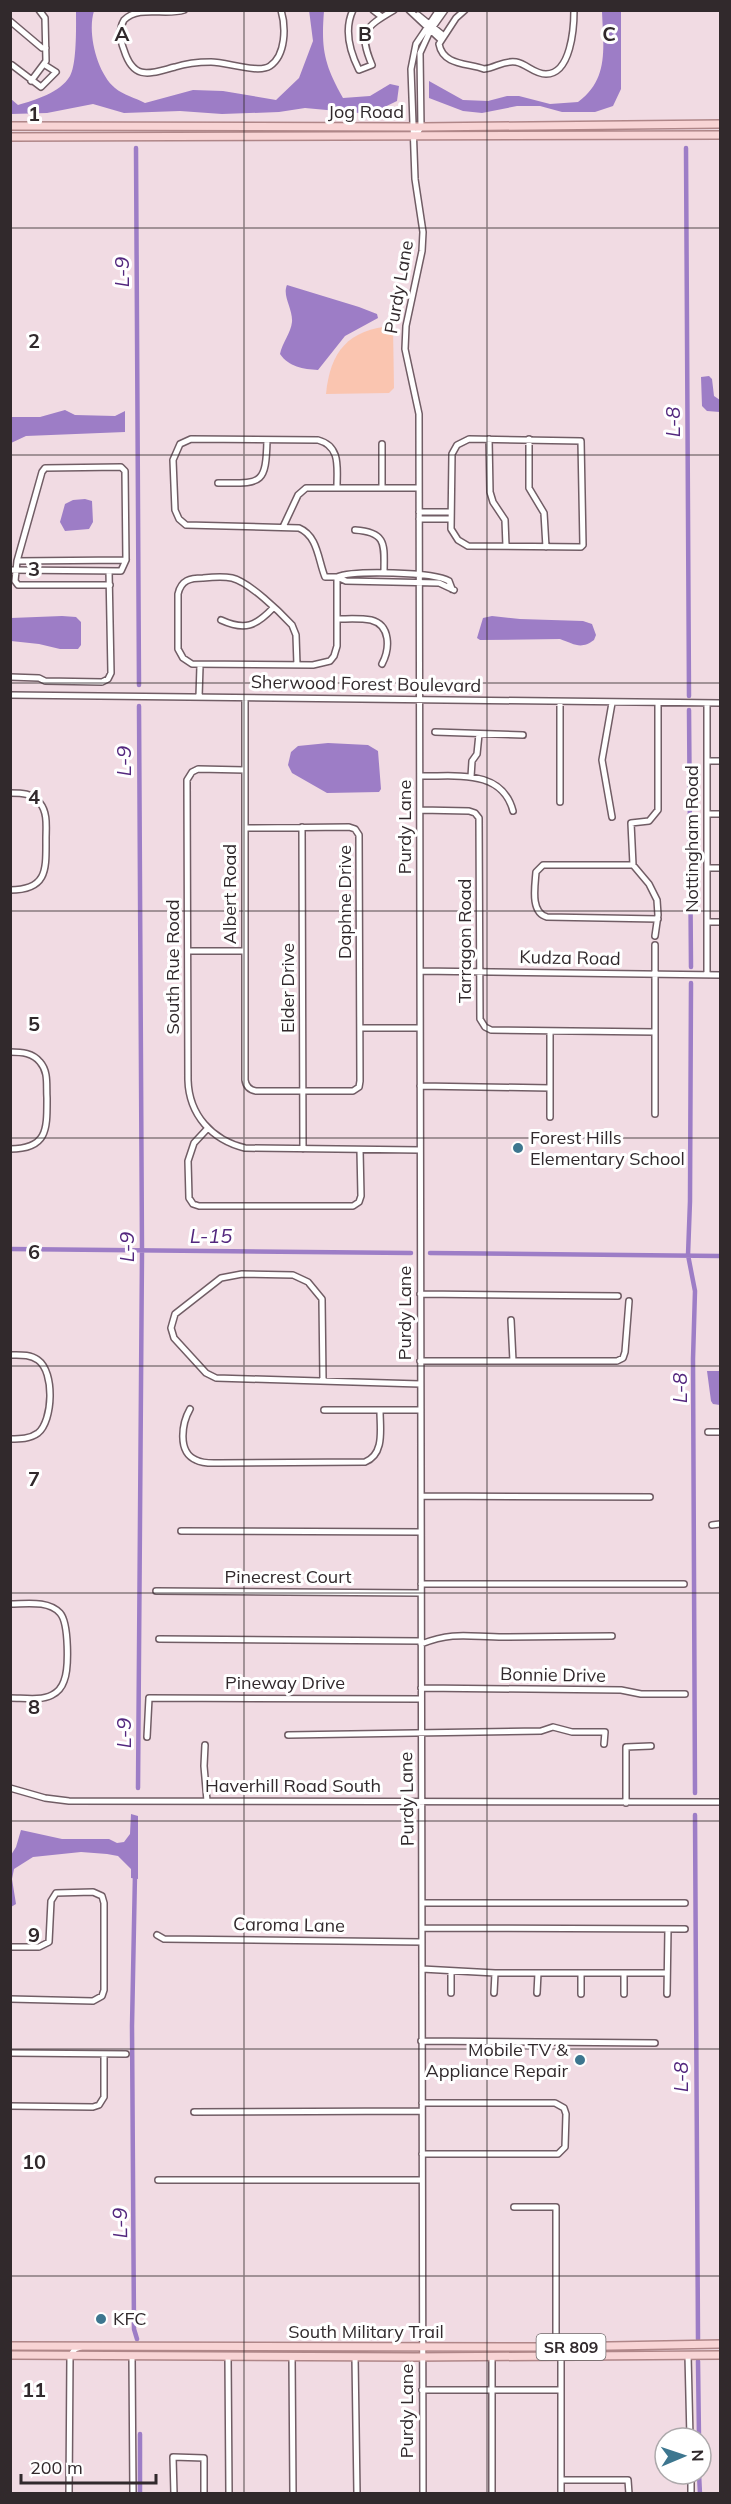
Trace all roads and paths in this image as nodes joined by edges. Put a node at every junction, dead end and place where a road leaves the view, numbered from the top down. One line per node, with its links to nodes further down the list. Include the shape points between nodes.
1 (39, 10): 16 (street, via 45,18)
2 (184, 10): 3 (street, via 169,14 138,12 126,17 120,35 132,67 149,74 198,62 266,68 275,62 282,45)
3 (281, 10)
4 (353, 10): 12 (street, via 349,19 350,44 359,70 372,65 364,32)
5 (373, 10): 12 (street)
6 (394, 10): 12 (street)
7 (439, 10): 14 (street)
8 (445, 10): 14 (street)
9 (465, 10): 15 (street)
10 (574, 10): 15 (street, via 568,53 559,69 551,74 532,71 514,62 488,69 461,65 441,52 439,44)
11 (412, 12): 14 (street)
12 (382, 17)
13 (10, 21): 16 (street)
14 (430, 27): 15 (street); 19 (street, via 416,44); 20 (street)
15 (443, 38)
16 (46, 48): 18 (street)
17 (12, 65): 21 (street)
18 (45, 65): 21 (street); 21 (street, via 56,72 44,86 38,87)
19 (411, 69): 20 (street); 23 (street)
20 (419, 69): 22 (street)
21 (31, 81)
22 (420, 89): 23 (street); 27 (street)
23 (411, 90): 27 (street)
24 (720, 124): 27 (main road, Jog Road)
25 (10, 126): 26 (main road, Jog Road)
26 (68, 126): 27 (main road, Jog Road); 29 (main road)
27 (417, 127): 31 (street, Purdy Lane)
28 (720, 135): 31 (main road, Jog Road)
29 (68, 136): 30 (main road, Jog Road); 31 (main road, Jog Road)
30 (10, 137)
31 (415, 137): 39 (street, Purdy Lane, via 415,179 423,244 405,349 419,411)
32 (489, 439): 33 (street); 40 (street, via 466,440 453,451); 44 (street, via 490,492 505,520)
33 (529, 439): 45 (street, via 529,488 544,513); 45 (street, via 583,443 583,545)
34 (267, 440): 36 (street, via 266,466 260,477 248,483); 37 (street, via 318,440 327,444 336,455); 42 (street, via 182,442 173,460 175,510 179,519 189,525)
35 (382, 444): 38 (street)
36 (218, 483)
37 (337, 486): 38 (street); 42 (street, via 303,489)
38 (382, 487): 39 (street)
39 (419, 488): 41 (street, Purdy Lane)
40 (451, 515): 41 (street); 44 (street, via 453,532 463,544)
41 (419, 516): 52 (street, Purdy Lane)
42 (283, 527): 51 (street, via 308,533 325,577)
43 (355, 530): 50 (street, via 370,531 381,539)
44 (506, 546): 45 (street)
45 (546, 546)
46 (126, 560): 47 (street); 47 (street, via 125,471 121,467 69,467 45,468 42,472); 49 (street, via 121,571)
47 (16, 561): 48 (street)
48 (13, 571): 49 (street); 53 (street, via 18,585)
49 (109, 571): 53 (street)
50 (384, 573): 51 (street); 52 (street)
51 (337, 577): 52 (street, via 346,581); 56 (street)
52 (420, 579): 54 (street, via 444,578); 65 (street, Purdy Lane)
53 (110, 585): 61 (street, via 108,679 45,681)
54 (453, 590)
55 (273, 608): 57 (street, via 260,622 250,626); 59 (street, via 294,628); 60 (street, via 231,578 193,578 184,582 177,594 178,649 183,658)
56 (337, 619): 58 (street, via 370,620 381,626 388,644); 59 (street, via 337,650 332,659 320,665)
57 (221, 620)
58 (382, 664)
59 (297, 665): 60 (street)
60 (200, 666): 63 (street)
61 (10, 677)
62 (10, 695): 63 (street, Sherwood Forest Boulevard)
63 (200, 697): 64 (street, Sherwood Forest Boulevard)
64 (245, 698): 65 (street, Sherwood Forest Boulevard); 76 (street, Albert Road)
65 (419, 700): 66 (street, Sherwood Forest Boulevard); 77 (street, Purdy Lane)
66 (560, 702): 67 (street, Sherwood Forest Boulevard); 80 (street)
67 (612, 703): 68 (street, Sherwood Forest Boulevard); 85 (street, via 602,760)
68 (658, 703): 69 (street, Sherwood Forest Boulevard); 88 (street, via 658,810 649,822 631,823)
69 (707, 703): 70 (street, Sherwood Forest Boulevard); 74 (street, Nottingham Road)
70 (720, 703)
71 (435, 732): 72 (street)
72 (478, 734): 73 (street); 78 (street)
73 (523, 735)
74 (707, 761): 75 (street); 83 (street, Nottingham Road)
75 (720, 761)
76 (245, 770): 86 (street, Albert Road); 97 (street, South Rue Road, via 198,769 188,777)
77 (420, 776): 78 (street); 81 (street, Purdy Lane)
78 (471, 777): 82 (street, via 499,786)
79 (10, 793): 91 (street, via 30,795 41,804 46,820 46,869 40,880 26,889)
80 (560, 802)
81 (420, 810): 99 (street, Purdy Lane); 100 (street, Tarragon Road, via 469,811 479,818)
82 (513, 811)
83 (707, 814): 84 (street); 89 (street, Nottingham Road)
84 (720, 814)
85 (612, 817)
86 (245, 828): 87 (street, Daphne Drive); 98 (street, Albert Road)
87 (302, 828): 104 (street, Daphne Drive, via 349,827 359,834); 111 (street, Elder Drive)
88 (633, 865): 92 (street, via 653,890); 92 (street, via 546,864 538,869 536,906 540,915)
89 (707, 868): 90 (street); 93 (street, Nottingham Road)
90 (720, 868)
91 (10, 890)
92 (658, 919): 95 (street)
93 (707, 922): 94 (street); 102 (street, Nottingham Road)
94 (720, 922)
95 (655, 936)
96 (655, 945): 101 (street)
97 (188, 951): 98 (street); 114 (street, South Rue Road, via 188,1086 194,1108)
98 (245, 951): 111 (street, Albert Road, via 245,1080 256,1091)
99 (420, 971): 100 (street, Kudza Road); 105 (street, Purdy Lane)
100 (480, 972): 101 (street, Kudza Road); 106 (street, Tarragon Road, via 480,1018 485,1028)
101 (655, 974): 102 (street, Kudza Road); 107 (street)
102 (707, 975): 103 (street, Kudza Road)
103 (720, 975)
104 (360, 1028): 105 (street); 111 (street, Daphne Drive, via 358,1087 350,1092)
105 (420, 1028): 109 (street, Purdy Lane)
106 (550, 1030): 107 (street, Tarragon Road); 110 (street)
107 (655, 1032): 112 (street)
108 (10, 1052): 115 (street, via 27,1053 40,1061 46,1074 46,1125 42,1138 29,1148)
109 (420, 1086): 110 (street); 118 (street, Purdy Lane)
110 (550, 1088): 113 (street)
111 (303, 1092): 116 (street, Elder Drive)
112 (655, 1114)
113 (550, 1117)
114 (208, 1128): 116 (street, via 227,1142 245,1148); 117 (street, via 189,1155 188,1195 199,1206 350,1207 359,1202)
115 (10, 1149)
116 (303, 1149): 117 (street)
117 (360, 1150): 118 (street)
118 (420, 1150): 119 (street, Purdy Lane)
119 (420, 1294): 120 (street); 124 (street, Purdy Lane)
120 (618, 1296)
121 (629, 1301): 125 (street, via 625,1352 618,1361)
122 (512, 1320): 125 (street)
123 (10, 1355): 134 (street, via 29,1356 42,1364 48,1375 49,1397 47,1421 42,1429 31,1437)
124 (420, 1361): 125 (street); 127 (street, Purdy Lane)
125 (513, 1361)
126 (323, 1380): 126 (street, via 213,1376 174,1338 173,1317 220,1278 242,1274 302,1278 322,1299); 127 (street)
127 (420, 1384): 130 (street, Purdy Lane)
128 (190, 1409): 131 (street, via 184,1420 183,1438 188,1454 198,1461 220,1463 364,1462 380,1446)
129 (324, 1410): 131 (street)
130 (420, 1410): 131 (street); 135 (street, Purdy Lane)
131 (380, 1411)
132 (708, 1432): 133 (street)
133 (720, 1432)
134 (10, 1439)
135 (421, 1496): 136 (street); 140 (street, Purdy Lane)
136 (650, 1497)
137 (720, 1524): 138 (street)
138 (712, 1525)
139 (181, 1531): 140 (street)
140 (421, 1532): 141 (street, Purdy Lane)
141 (421, 1584): 142 (street); 144 (street, Purdy Lane)
142 (684, 1584)
143 (156, 1591): 144 (street, Pinecrest Court)
144 (421, 1593): 148 (street, Purdy Lane)
145 (10, 1604): 151 (street, via 43,1604 59,1612 66,1626 66,1675 59,1690 47,1697)
146 (612, 1636): 148 (street, via 464,1634)
147 (159, 1639): 148 (street)
148 (421, 1642): 149 (street, Purdy Lane)
149 (421, 1688): 150 (street, Bonnie Drive); 152 (street, Purdy Lane)
150 (685, 1694)
151 (10, 1698)
152 (421, 1699): 153 (street, Purdy Lane); 155 (street, Pineway Drive, via 149,1698)
153 (421, 1732): 154 (street); 156 (street, via 541,1731 554,1727 572,1732 604,1732); 161 (street, Purdy Lane)
154 (288, 1735)
155 (147, 1737)
156 (604, 1744)
157 (205, 1745): 160 (street)
158 (651, 1746): 163 (street, via 626,1747)
159 (10, 1788): 160 (street, Haverhill Road South, via 69,1801)
160 (207, 1801): 161 (street, Haverhill Road South)
161 (421, 1802): 163 (street, Haverhill Road South); 164 (street, Purdy Lane)
162 (720, 1802): 163 (street, Haverhill Road South)
163 (626, 1803)
164 (422, 1903): 165 (street); 166 (street, Purdy Lane)
165 (686, 1903)
166 (422, 1928): 167 (street); 170 (street, Purdy Lane)
167 (668, 1929): 168 (street); 178 (street)
168 (685, 1929)
169 (157, 1935): 170 (street, Caroma Lane, via 164,1939)
170 (422, 1942): 172 (street, Purdy Lane)
171 (10, 1947): 185 (street, via 39,1947 49,1942 51,1901 57,1893 93,1892 102,1896 102,1996 93,2001)
172 (422, 1969): 173 (street); 186 (street, Purdy Lane)
173 (451, 1971): 174 (street); 179 (street)
174 (495, 1973): 175 (street); 180 (street)
175 (538, 1973): 176 (street); 181 (street)
176 (581, 1973): 177 (street); 182 (street)
177 (624, 1973): 178 (street); 183 (street)
178 (667, 1973): 184 (street)
179 (451, 1993)
180 (494, 1993)
181 (537, 1993)
182 (581, 1994)
183 (624, 1994)
184 (667, 1994)
185 (10, 1999)
186 (421, 2041): 187 (street); 191 (street, Purdy Lane)
187 (655, 2043)
188 (10, 2053): 189 (street)
189 (104, 2054): 190 (street); 192 (street, via 104,2097 99,2105)
190 (126, 2054)
191 (422, 2103): 193 (street, Purdy Lane); 195 (street, via 555,2103 564,2108 566,2144 555,2154)
192 (10, 2106)
193 (422, 2111): 194 (street); 195 (street, Purdy Lane)
194 (194, 2112)
195 (422, 2154): 197 (street, Purdy Lane)
196 (158, 2180): 197 (street)
197 (422, 2180): 207 (street, Purdy Lane)
198 (514, 2207): 208 (street, via 556,2206)
199 (720, 2344): 209 (main road, South Military Trail / SR 809)
200 (10, 2346): 201 (main road, South Military Trail / SR 809)
201 (68, 2346): 202 (main road, South Military Trail / SR 809); 213 (main road)
202 (86, 2346): 203 (main road, South Military Trail / SR 809); 214 (street, via 75,2349)
203 (177, 2346): 204 (main road, South Military Trail / SR 809); 216 (main road, via 171,2354)
204 (202, 2346): 205 (main road, South Military Trail / SR 809); 217 (main road)
205 (288, 2346): 206 (main road, South Military Trail / SR 809); 219 (main road, via 283,2354)
206 (333, 2347): 207 (main road, South Military Trail / SR 809); 220 (main road, via 300,2351)
207 (422, 2347): 208 (main road, South Military Trail / SR 809); 224 (street, Purdy Lane)
208 (556, 2347): 209 (main road, South Military Trail / SR 809); 222 (main road, via 548,2352)
209 (623, 2347): 223 (main road, via 566,2351)
210 (718, 2353): 212 (main road, South Military Trail / SR 809)
211 (10, 2355): 213 (main road, South Military Trail / SR 809)
212 (688, 2355): 223 (main road, South Military Trail / SR 809); 228 (street)
213 (57, 2356): 214 (main road, South Military Trail / SR 809)
214 (70, 2356): 215 (main road, South Military Trail / SR 809); 230 (street)
215 (132, 2356): 216 (main road, South Military Trail / SR 809); 231 (street)
216 (161, 2356): 217 (main road, South Military Trail / SR 809)
217 (188, 2356): 218 (main road, South Military Trail / SR 809)
218 (228, 2356): 219 (main road, South Military Trail / SR 809); 234 (street)
219 (274, 2356): 220 (main road, South Military Trail / SR 809)
220 (292, 2356): 221 (main road, South Military Trail / SR 809); 235 (street)
221 (355, 2356): 224 (main road, South Military Trail / SR 809); 236 (street)
222 (496, 2356): 223 (main road, South Military Trail / SR 809); 224 (main road, South Military Trail / SR 809); 226 (street)
223 (561, 2356): 227 (street)
224 (422, 2357): 225 (street, Purdy Lane)
225 (422, 2390): 226 (street); 237 (street, Purdy Lane)
226 (492, 2390): 227 (street); 238 (street)
227 (561, 2390): 229 (street)
228 (690, 2426)
229 (561, 2480): 239 (street); 240 (street, via 628,2480)
230 (69, 2493)
231 (133, 2493)
232 (174, 2493): 233 (street, via 173,2457 204,2458)
233 (204, 2493)
234 (229, 2493)
235 (293, 2493)
236 (357, 2493)
237 (423, 2493)
238 (492, 2493)
239 (561, 2493)
240 (628, 2493)

